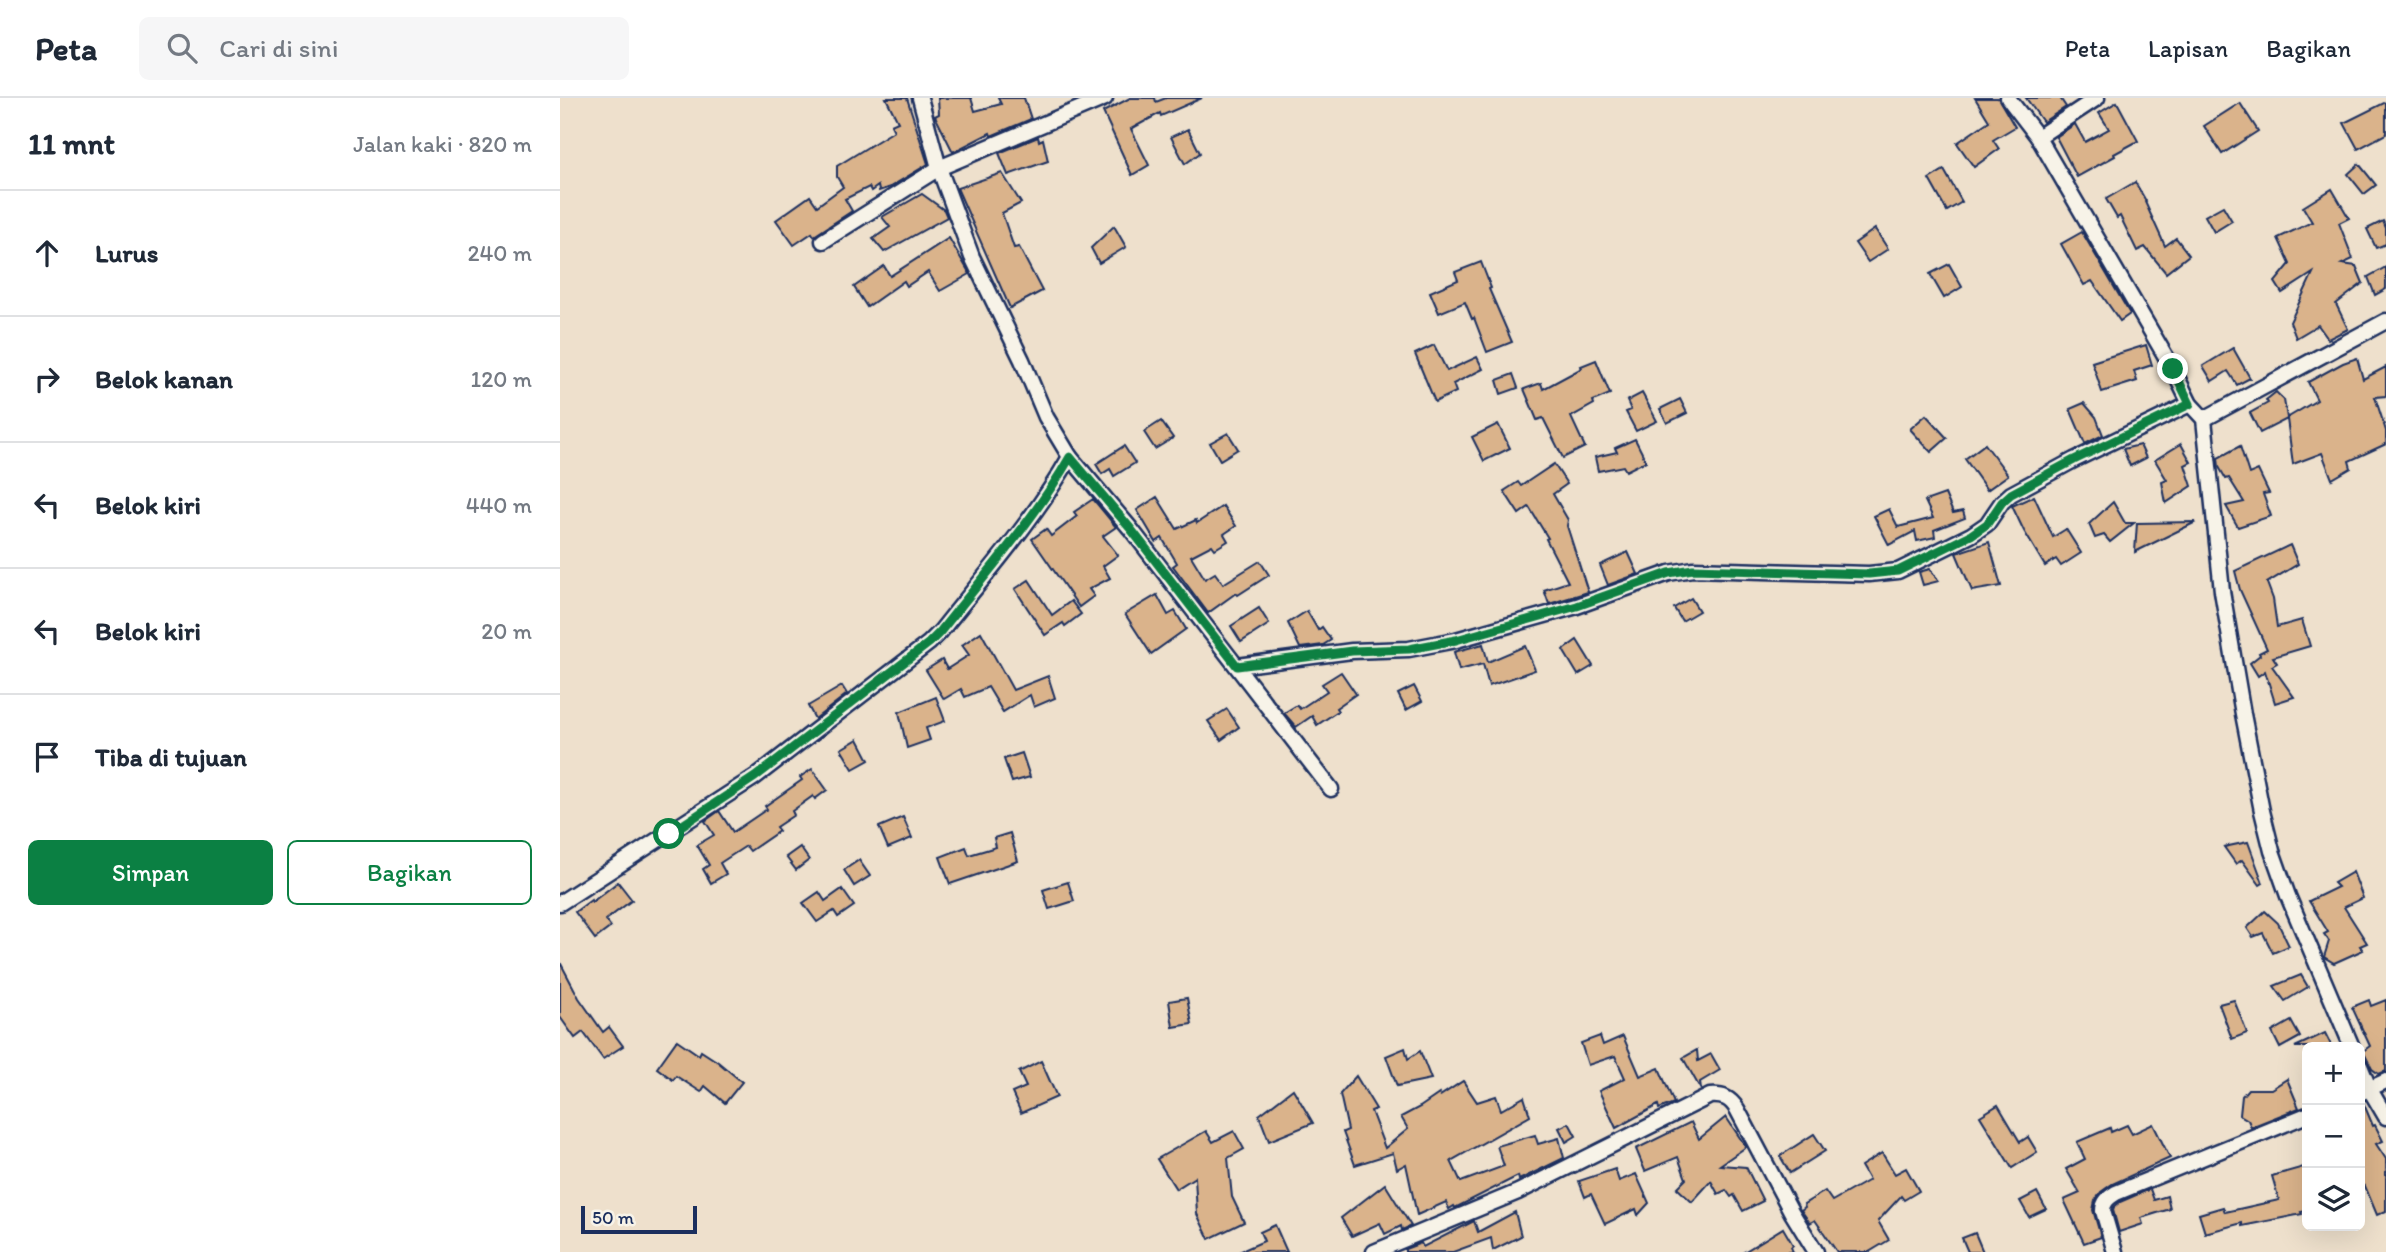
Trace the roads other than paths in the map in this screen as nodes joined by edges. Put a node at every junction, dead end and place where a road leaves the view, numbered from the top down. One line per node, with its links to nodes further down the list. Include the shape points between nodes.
1 (920, 98): 6 (street)
2 (1105, 98): 6 (street)
3 (2008, 98): 5 (street)
4 (2097, 98): 5 (street)
5 (2038, 137): 9 (street)
6 (939, 169): 7 (street); 11 (street, via 972,257 1046,417)
7 (822, 241)
8 (2386, 321): 10 (street)
9 (2190, 404): 10 (street); 12 (street, via 2011,494 1987,524 1971,535 1898,571 1693,569 1456,640)
10 (2204, 419): 15 (street, via 2222,591 2272,850)
11 (1070, 457): 12 (street); 14 (street, via 1014,539 929,643 755,777)
12 (1237, 666): 13 (street)
13 (1331, 789)
14 (560, 903)
15 (2350, 1042)
16 (2386, 1081): 17 (street)
17 (2365, 1091)
18 (2365, 1092): 20 (street)
19 (2302, 1117): 23 (street, via 2109,1198 2103,1211)
20 (2386, 1117)
21 (1374, 1252): 22 (street, via 1518,1192 1720,1095 1737,1109)
22 (1816, 1252)
23 (2115, 1252)

